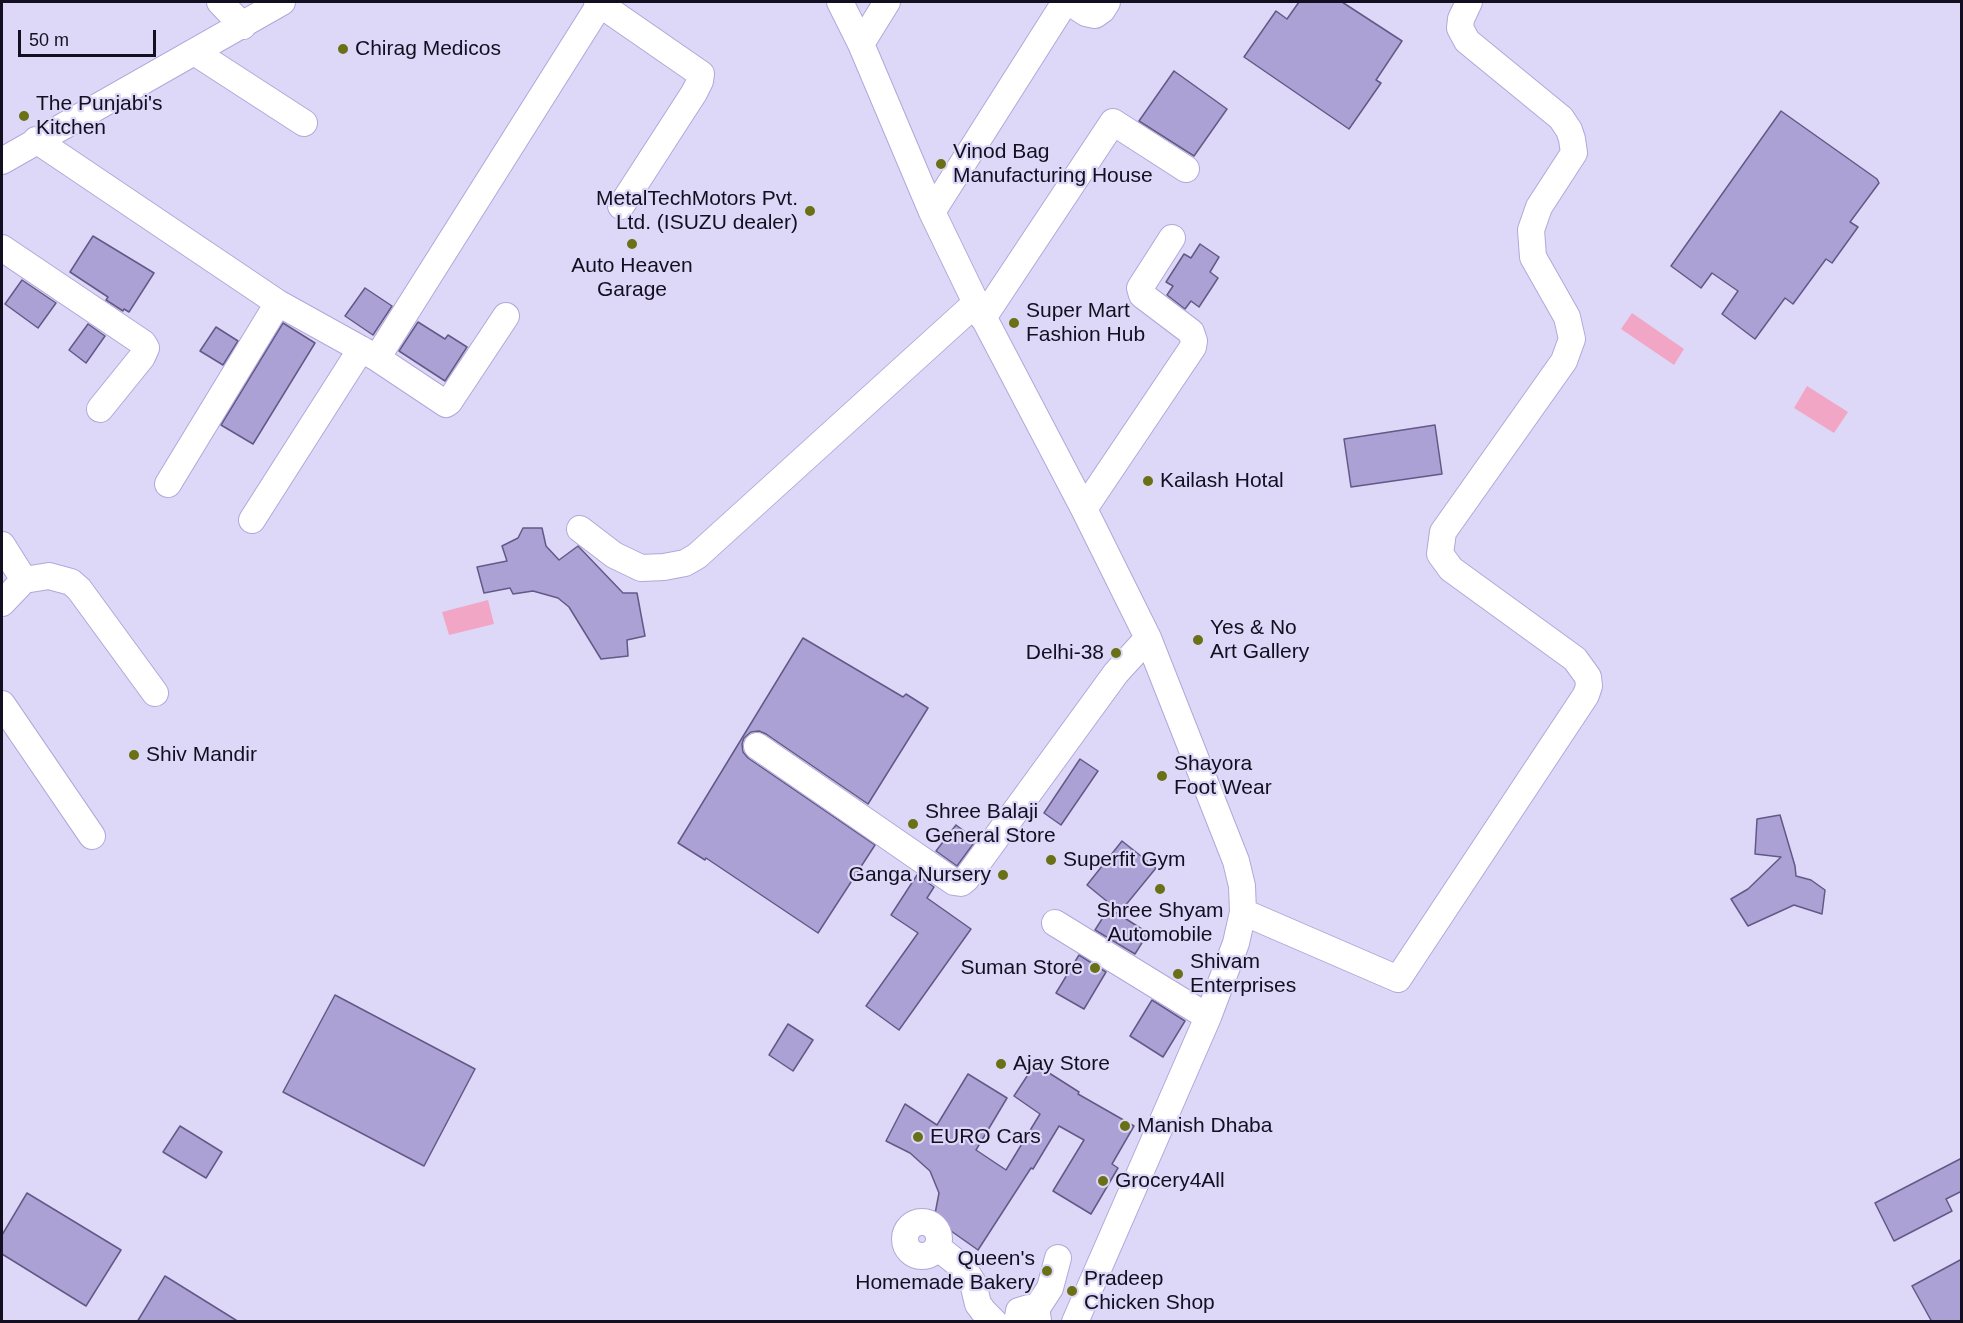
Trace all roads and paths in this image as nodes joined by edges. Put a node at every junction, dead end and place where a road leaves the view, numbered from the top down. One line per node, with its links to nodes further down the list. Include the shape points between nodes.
1 (220, 2): 9 (street)
2 (282, 2): 9 (street)
3 (840, 2): 10 (street)
4 (887, 2): 10 (street)
5 (1107, 2): 8 (street, via 1095,15)
6 (1469, 2): 37 (street, via 1460,28 1467,41 1561,118 1572,139 1574,153 1539,207 1531,230 1533,257 1567,317 1572,339 1564,361 1443,532 1440,554 1451,569 1575,659 1588,677 1589,686 1398,979)
7 (598, 3): 16 (street, via 701,74 694,93); 23 (street)
8 (1065, 6): 17 (street)
9 (243, 26): 11 (street)
10 (861, 44): 17 (street)
11 (196, 52): 12 (street); 13 (street)
12 (304, 123)
13 (36, 140): 14 (street); 20 (street)
14 (2, 161)
15 (1186, 169): 21 (street, via 1113,122)
16 (621, 206)
17 (932, 212): 21 (street)
18 (1172, 238): 26 (street, via 1140,288 1142,294 1191,332 1193,347)
19 (2, 248): 24 (street, via 144,343 142,357)
20 (278, 303): 23 (street); 25 (street)
21 (979, 311): 26 (street); 28 (street, via 691,560 641,568 614,555)
22 (506, 316): 23 (street, via 446,404)
23 (369, 354): 27 (street)
24 (100, 409)
25 (168, 484)
26 (1084, 508): 32 (street)
27 (252, 519)
28 (579, 529)
29 (2, 545): 30 (street)
30 (24, 580): 31 (street); 33 (street, via 49,576 71,582)
31 (2, 603)
32 (1148, 638): 35 (street, via 1116,673 961,883 954,882); 37 (street, via 1236,861)
33 (155, 693)
34 (2, 704): 36 (street)
35 (757, 746)
36 (92, 836)
37 (1243, 912): 39 (street, via 1236,943)
38 (1054, 923): 39 (street)
39 (1208, 1017): 44 (street)
40 (937, 1247): 43 (street, via 968,1275 978,1304)
41 (1058, 1258): 42 (street, via 1054,1279)
42 (1030, 1318)
43 (994, 1322)
44 (1074, 1322)

